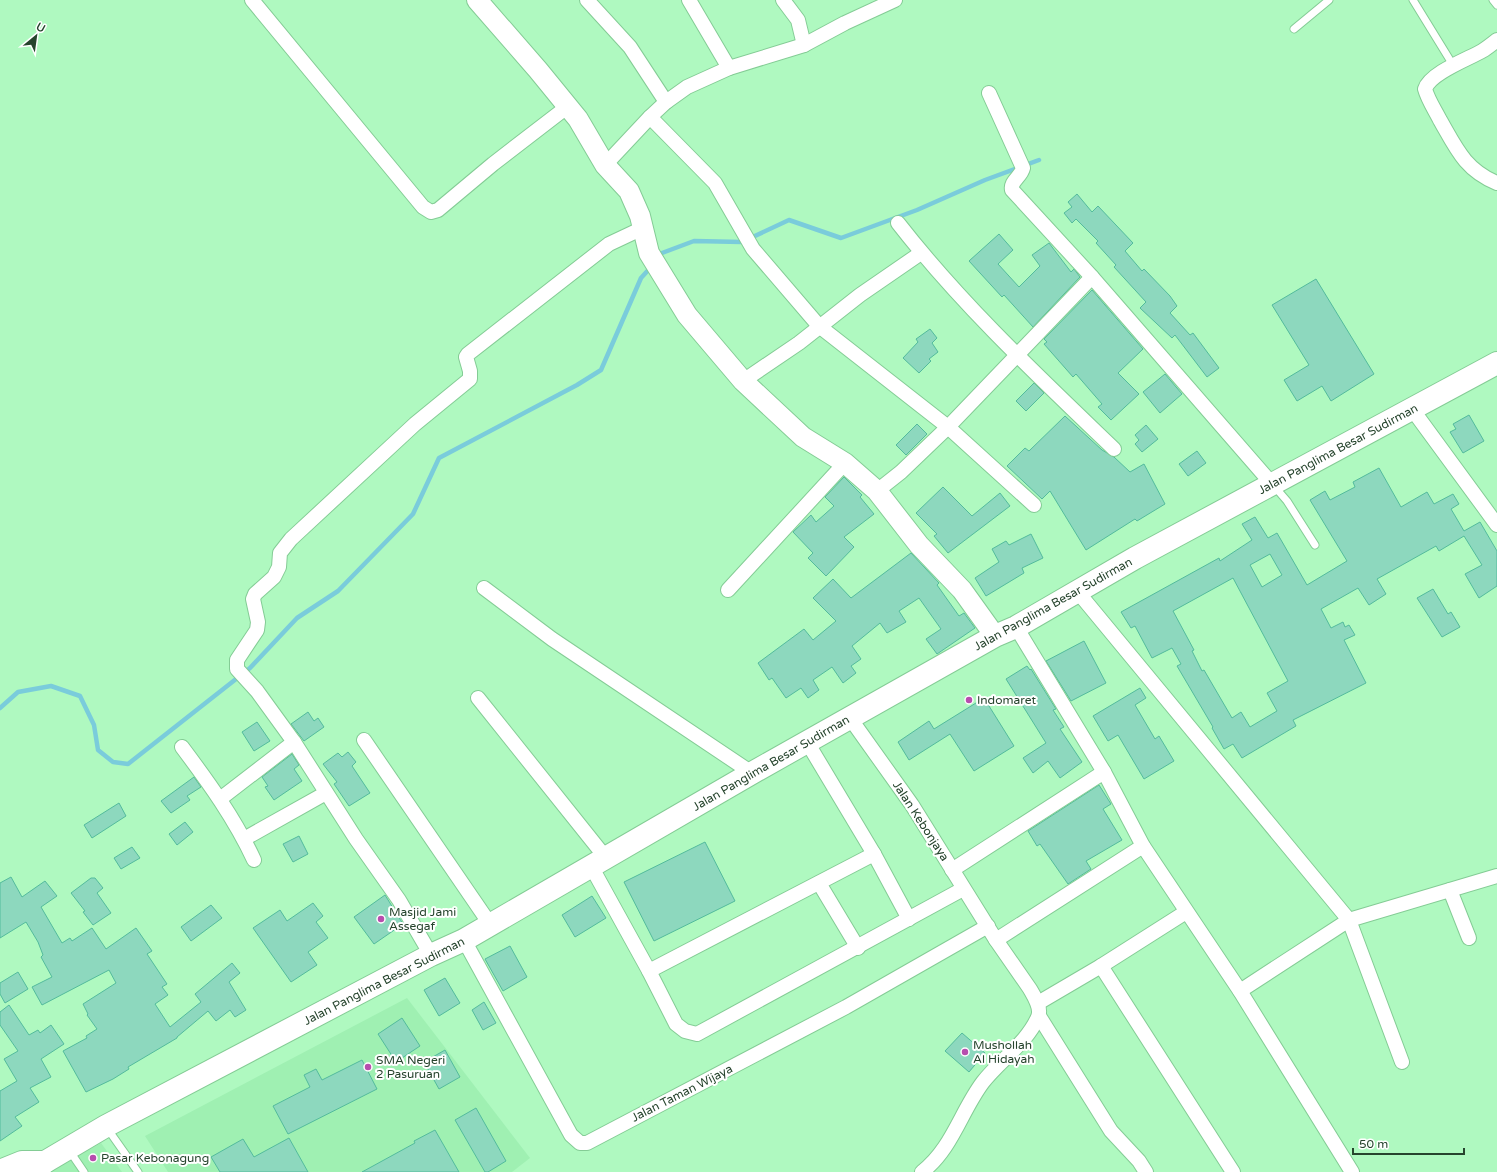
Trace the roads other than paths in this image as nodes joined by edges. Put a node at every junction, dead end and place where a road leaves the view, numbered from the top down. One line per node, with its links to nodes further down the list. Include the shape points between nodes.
1 (252, 0): 19 (street, via 423,207 431,212 438,210)
2 (477, 0): 19 (main road)
3 (588, 0): 18 (street, via 630,47)
4 (689, 0): 16 (street)
5 (783, 0): 14 (street, via 798,20)
6 (895, 0): 10 (street)
7 (1329, 0): 12 (lane)
8 (1413, 0): 15 (lane)
9 (1493, 0): 11 (lane)
10 (871, 5): 14 (street, via 845,23)
11 (1497, 5)
12 (1294, 29)
13 (1497, 40): 15 (street, via 1482,51)
14 (804, 45): 16 (street)
15 (1453, 65): 22 (street, via 1428,82 1426,92 1459,154 1476,172)
16 (729, 68): 18 (street, via 687,87)
17 (989, 93): 26 (street, via 1021,163 1022,173 1013,183 1012,190)
18 (666, 102): 20 (street)
19 (567, 107): 21 (main road, via 578,119)
20 (650, 116): 21 (street); 27 (street, via 715,183 753,249)
21 (605, 165): 24 (main road, via 629,191)
22 (1497, 183)
23 (898, 223): 25 (street)
24 (643, 228): 30 (main road, via 649,253 687,315); 48 (street, via 609,244 468,354 466,357 470,379 415,424 281,549 279,567 274,577 253,598 258,622 256,630 237,660 241,675 257,691)
25 (921, 253): 27 (street); 28 (street)
26 (1092, 277): 28 (street); 35 (street)
27 (819, 326): 30 (street, via 799,343); 32 (street)
28 (1016, 356): 32 (street); 33 (street)
29 (1496, 367): 31 (main road, Jalan Panglima Besar Sudirman)
30 (743, 381): 34 (main road, via 803,437)
31 (1412, 409): 35 (main road, Jalan Panglima Besar Sudirman); 38 (street)
32 (948, 427): 36 (street); 37 (street)
33 (1114, 449)
34 (845, 463): 36 (main road); 41 (street)
35 (1272, 484): 39 (lane, via 1287,501); 42 (main road, Jalan Panglima Besar Sudirman)
36 (877, 491): 44 (main road, via 962,590)
37 (1034, 505)
38 (1497, 525)
39 (1315, 545)
40 (484, 588): 52 (street, via 552,638)
41 (728, 590)
42 (1077, 591): 43 (main road, Jalan Panglima Besar Sudirman); 67 (street)
43 (1016, 627): 44 (main road, Jalan Panglima Besar Sudirman); 51 (street)
44 (995, 636): 46 (main road, Jalan Panglima Besar Sudirman)
45 (478, 698): 59 (street)
46 (850, 718): 49 (main road, Jalan Panglima Besar Sudirman); 60 (street, Jalan Kebonjaya, via 912,805)
47 (364, 740): 68 (street)
48 (294, 742): 53 (street); 54 (street)
49 (807, 742): 52 (main road, Jalan Panglima Besar Sudirman); 57 (street)
50 (182, 747): 54 (street)
51 (1104, 772): 56 (street); 60 (street)
52 (752, 773): 59 (main road, Jalan Panglima Besar Sudirman)
53 (326, 793): 55 (street); 74 (street, via 399,900)
54 (220, 799): 55 (street)
55 (244, 839): 58 (street)
56 (1143, 846): 65 (street); 72 (street)
57 (874, 854): 62 (street); 66 (street)
58 (254, 860)
59 (598, 862): 68 (main road, Jalan Panglima Besar Sudirman); 76 (street)
60 (952, 870): 63 (street, Jalan Kebonjaya)
61 (1497, 876): 64 (street)
62 (819, 883): 73 (street); 76 (street)
63 (964, 889): 66 (street); 69 (street, Jalan Kebonjaya)
64 (1450, 890): 67 (street); 70 (street)
65 (1186, 912): 75 (street); 77 (street)
66 (909, 919): 73 (street)
67 (1349, 920): 77 (street); 79 (street)
68 (490, 924): 71 (main road, Jalan Panglima Besar Sudirman)
69 (988, 926): 71 (street, Jalan Taman Wijaya, via 846,1007 587,1143 580,1143 571,1135); 72 (street, Jalan Kebonjaya)
70 (1469, 938)
71 (464, 940): 74 (main road, Jalan Panglima Besar Sudirman)
72 (996, 940): 78 (street, Jalan Kebonjaya, via 1030,989)
73 (858, 948): 76 (street, via 697,1034 685,1031 676,1024)
74 (431, 955): 80 (main road, Jalan Panglima Besar Sudirman)
75 (1101, 966): 78 (street); 88 (street)
76 (649, 971)
77 (1240, 991): 89 (street)
78 (1038, 1009): 86 (street, via 1029,1032 984,1081 970,1101 948,1143 931,1165); 87 (street, Jalan Kebonjaya, via 1111,1131)
79 (1402, 1062)
80 (106, 1126): 81 (main road, Jalan Panglima Besar Sudirman); 85 (lane)
81 (67, 1148): 82 (main road, Jalan Panglima Besar Sudirman); 84 (lane)
82 (38, 1167): 83 (main road, Jalan Panglima Besar Sudirman, via 22,1162)
83 (0, 1171)
84 (84, 1172)
85 (138, 1172)
86 (922, 1172)
87 (1146, 1172)
88 (1233, 1172)
89 (1352, 1172)

